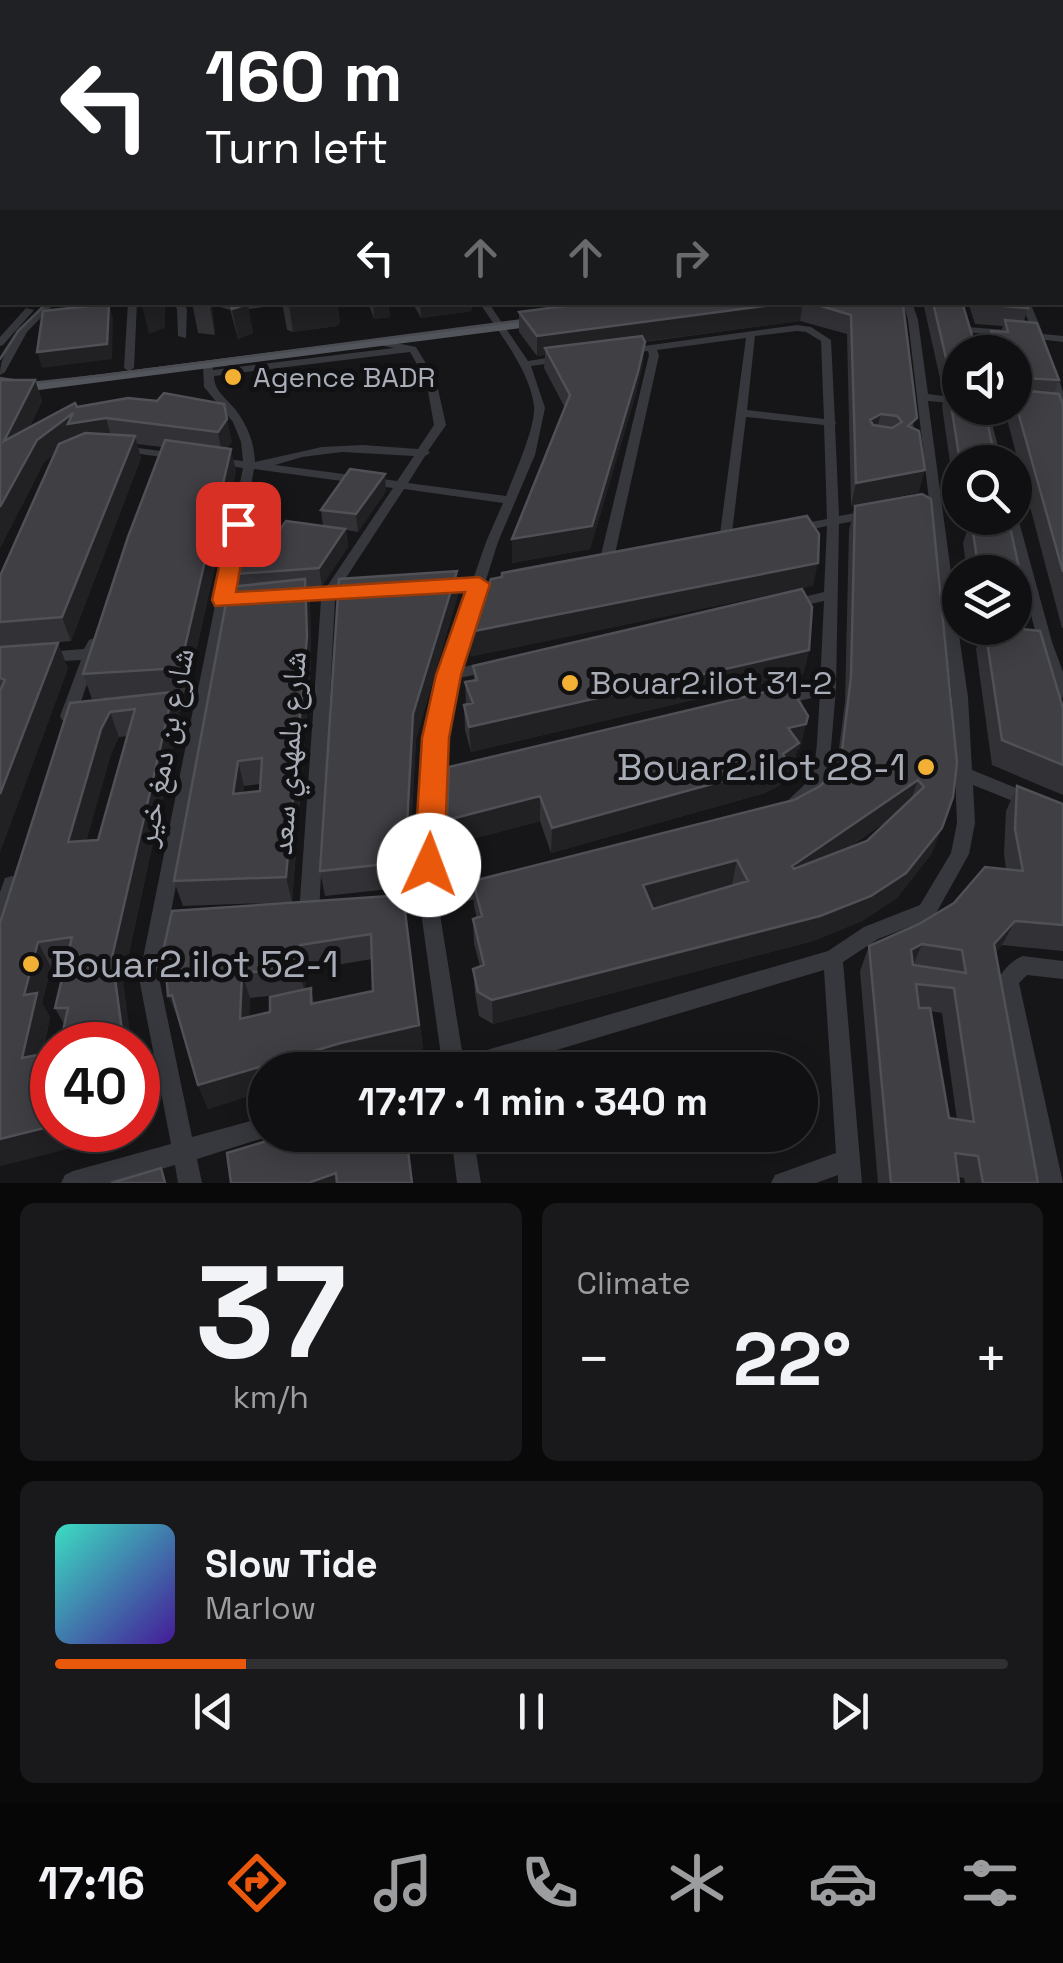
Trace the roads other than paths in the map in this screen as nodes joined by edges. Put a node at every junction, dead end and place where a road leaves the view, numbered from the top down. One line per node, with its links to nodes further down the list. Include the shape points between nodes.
1 (34, 305): 15 (street)
2 (49, 305): 30 (street, via 23,331)
3 (133, 305): 28 (street)
4 (220, 305): 5 (street)
5 (266, 305)
6 (485, 305): 16 (street)
7 (908, 305): 14 (street)
8 (1026, 305): 19 (street)
9 (179, 306): 18 (street)
10 (896, 316): 14 (street)
11 (963, 316): 19 (street, via 968,336)
12 (552, 317): 16 (main road)
13 (0, 320): 15 (street)
14 (913, 320): 32 (street)
15 (18, 322): 22 (street)
16 (498, 324): 21 (main road); 27 (street); 28 (main road)
17 (751, 334): 23 (street); 36 (street); 37 (street, via 797,328 826,340)
18 (183, 336)
19 (1040, 336): 20 (street); 35 (street)
20 (1063, 339)
21 (376, 342): 24 (street); 29 (main road)
22 (0, 343)
23 (652, 348): 25 (street); 63 (street)
24 (413, 349): 29 (street); 43 (street, via 431,380 440,425)
25 (616, 352)
26 (580, 357): 27 (street)
27 (525, 364): 47 (street, via 537,391 538,428)
28 (130, 368): 31 (main road)
29 (208, 369): 31 (main road); 44 (street, شارع بن دمغ خير, via 208,387 240,419)
30 (0, 372)
31 (0, 388)
32 (922, 396): 33 (street); 41 (street)
33 (942, 399)
34 (1047, 408): 35 (street)
35 (1063, 409)
36 (740, 412): 37 (street); 59 (street)
37 (831, 430): 38 (street); 51 (street)
38 (850, 439)
39 (912, 446): 41 (street)
40 (112, 447): 42 (street)
41 (930, 447): 48 (street)
42 (163, 454): 44 (street); 45 (street)
43 (424, 454): 44 (street, via 351,446); 46 (street)
44 (254, 466): 46 (street); 52 (street, شارع بن دمغ خير)
45 (156, 472)
46 (403, 486): 47 (street); 58 (street)
47 (511, 500): 66 (street)
48 (936, 501): 49 (street); 61 (street)
49 (919, 504)
50 (884, 512): 51 (street)
51 (833, 522): 53 (street); 70 (street)
52 (238, 524): 54 (street); 84 (street, شارع بن دمغ خير, via 232,600)
53 (779, 532)
54 (310, 534)
55 (1017, 535): 75 (street)
56 (743, 538): 59 (street)
57 (347, 539): 58 (street)
58 (365, 541): 69 (street)
59 (724, 542): 60 (street)
60 (708, 544)
61 (943, 555)
62 (623, 560): 63 (street)
63 (606, 563): 64 (street)
64 (588, 566)
65 (497, 581): 66 (street)
66 (479, 584): 67 (street); 81 (street)
67 (460, 586)
68 (366, 592): 69 (street)
69 (328, 595): 71 (street); 99 (street, شارع بلمهدي سعد)
70 (831, 595): 72 (street); 82 (street)
71 (276, 598)
72 (774, 607)
73 (103, 618): 78 (street)
74 (1032, 641): 75 (street)
75 (1045, 642): 77 (street); 83 (street)
76 (954, 645): 92 (street)
77 (1063, 645)
78 (90, 654): 79 (street); 88 (street)
79 (36, 657)
80 (506, 663): 81 (street)
81 (448, 675): 91 (street)
82 (828, 689): 85 (street); 93 (street, via 821,771 808,794)
83 (1063, 693)
84 (203, 704): 86 (street); 101 (street, شارع بن دمغ خير)
85 (756, 705)
86 (145, 708)
87 (88, 712): 88 (street)
88 (68, 713): 89 (street)
89 (62, 732)
90 (452, 770): 91 (street)
91 (434, 774): 97 (street)
92 (966, 775): 94 (street); 103 (street, via 960,854 927,912 871,933)
93 (785, 809)
94 (1063, 814)
95 (19, 865): 102 (street)
96 (504, 884): 97 (street)
97 (429, 902): 98 (street); 105 (street)
98 (360, 909)
99 (309, 914)
100 (208, 918): 101 (street)
101 (160, 921): 109 (street, شارع بن دمغ خير, via 149,978)
102 (0, 922)
103 (834, 958): 106 (street); 110 (street)
104 (1063, 970): 115 (street, via 1023,965 1008,980)
105 (451, 1052)
106 (515, 1052)
107 (248, 1133): 109 (street)
108 (464, 1152): 113 (street)
109 (182, 1154): 111 (street); 112 (street, شارع بن دمغ خير)
110 (849, 1172): 114 (street)
111 (74, 1183)
112 (190, 1183)
113 (469, 1183)
114 (784, 1183)
115 (1051, 1183)

